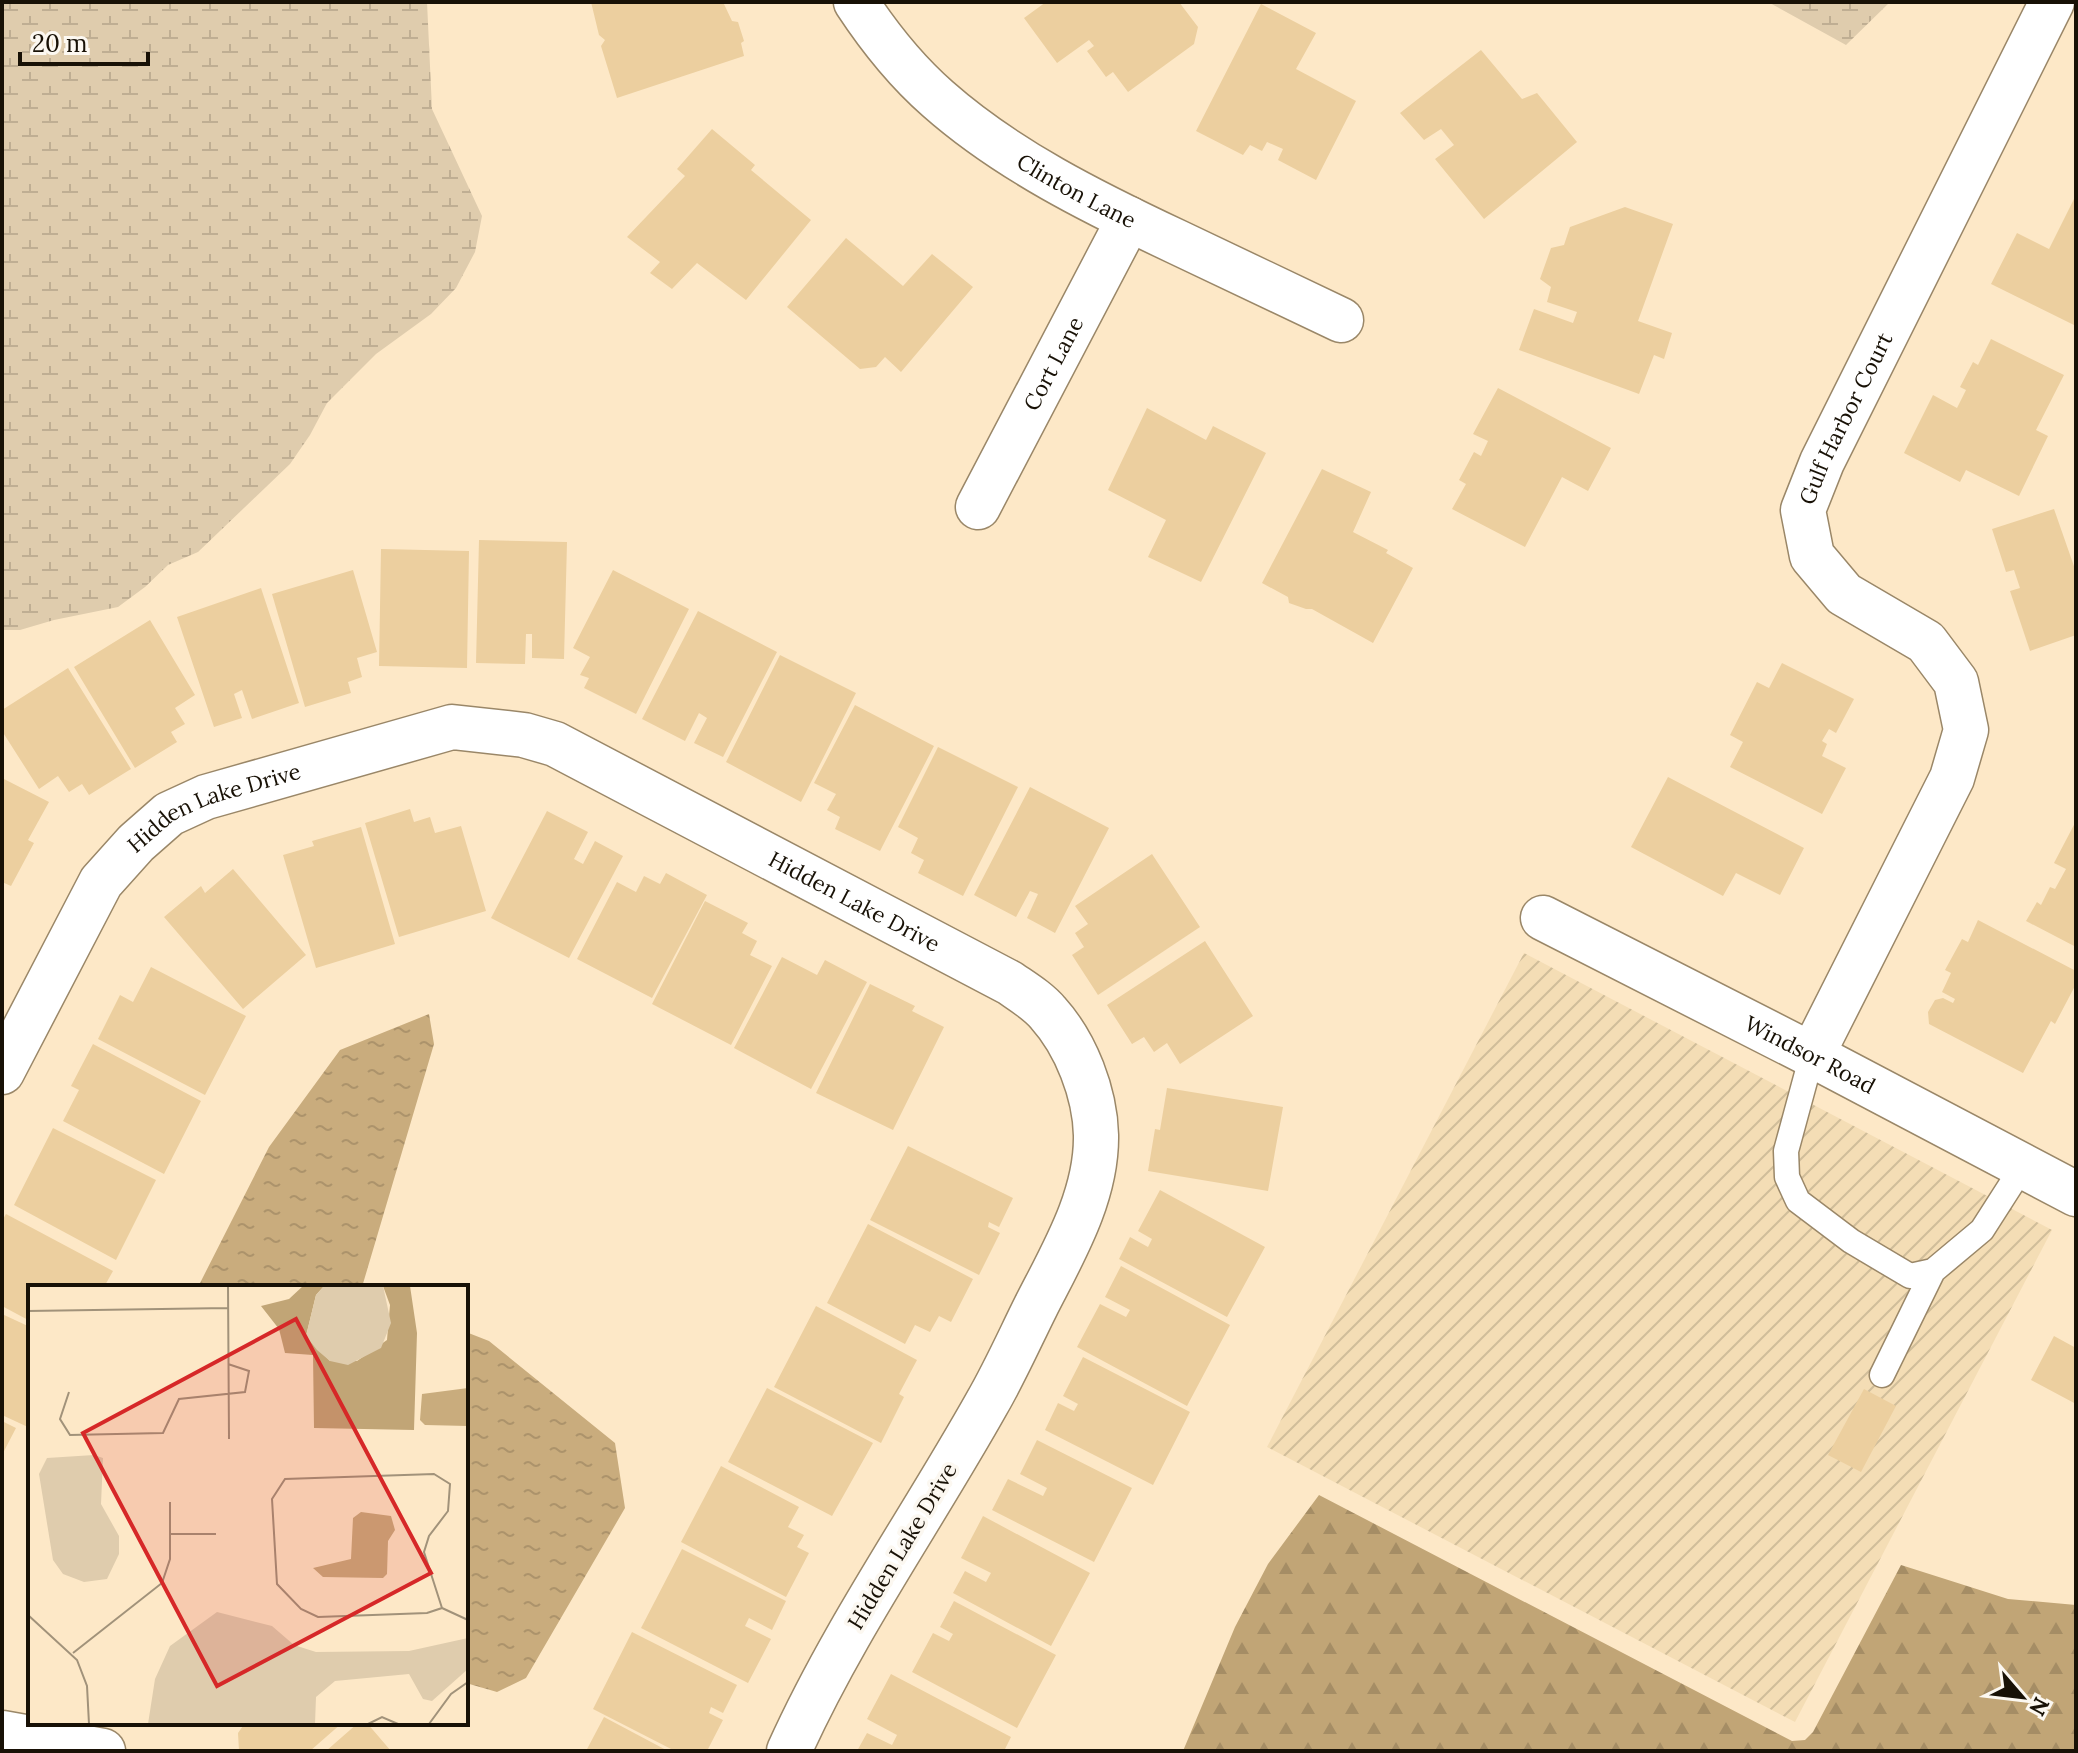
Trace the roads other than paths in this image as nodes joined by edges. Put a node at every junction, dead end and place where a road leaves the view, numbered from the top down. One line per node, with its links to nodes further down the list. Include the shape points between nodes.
1 (856, 2): 3 (street, Clinton Lane, via 937,99 1065,185)
2 (2052, 2): 7 (street, Gulf Harbor Court, via 1822,462 1803,510 1812,556 1844,594 1926,642 1956,682 1966,730 1952,778)
3 (1129, 219): 4 (street, Clinton Lane); 5 (street, Cort Lane)
4 (1341, 320)
5 (978, 507)
6 (1543, 918): 7 (street, Windsor Road)
7 (1812, 1055): 9 (street, Windsor Road); 11 (lane, via 1786,1151 1787,1177 1798,1201 1910,1276)
8 (2, 1072): 15 (street, Hidden Lake Drive, via 101,882 169,814 206,797 452,727 555,744 1010,983 1048,1012 1071,1045 1087,1086 1096,1135 1091,1183 1068,1243 988,1402 854,1626)
9 (2023, 1166): 10 (street, Windsor Road); 11 (lane, via 1982,1230)
10 (2076, 1194)
11 (1933, 1271): 12 (lane)
12 (1882, 1375)
13 (2, 1733): 14 (street)
14 (103, 1751)
15 (789, 1751)

